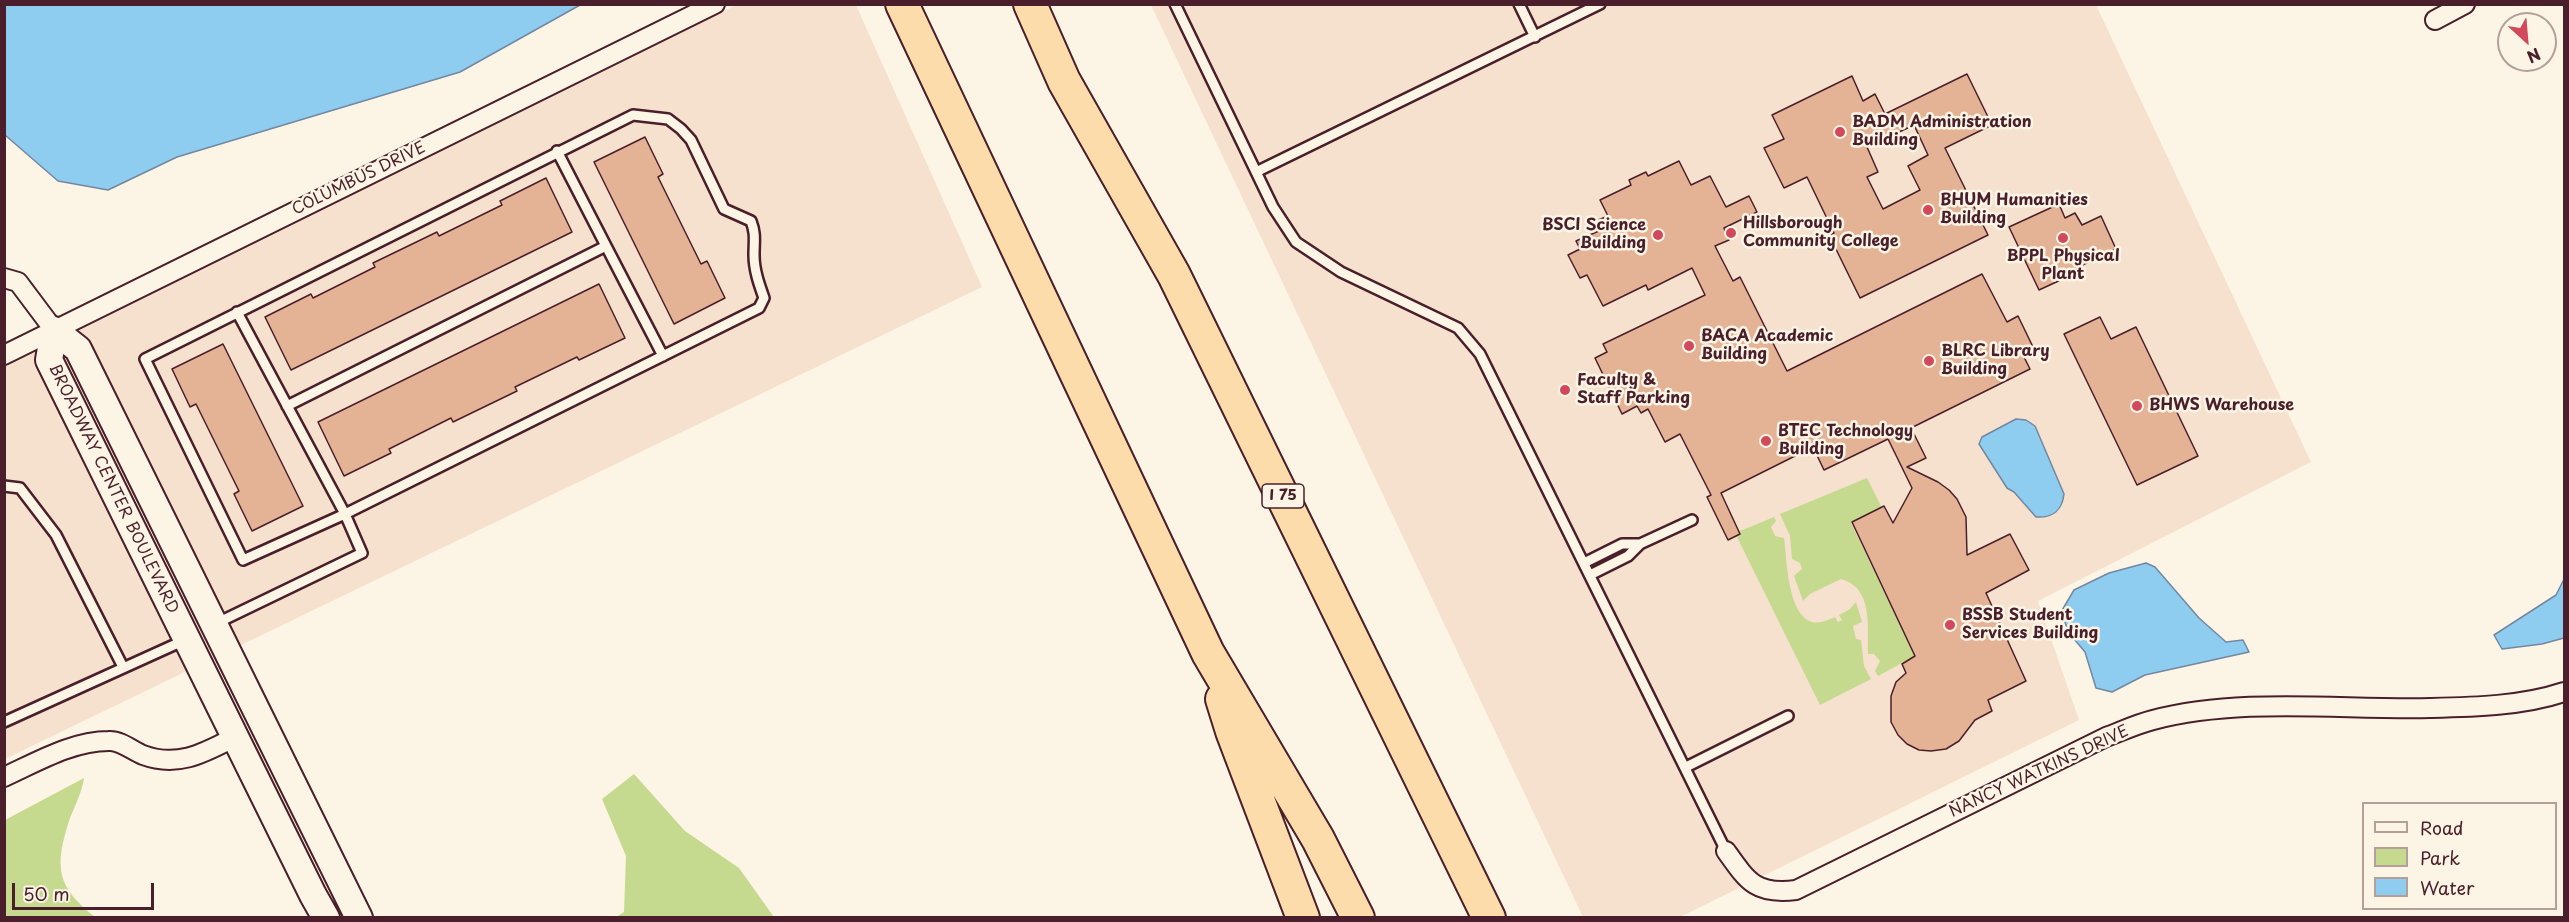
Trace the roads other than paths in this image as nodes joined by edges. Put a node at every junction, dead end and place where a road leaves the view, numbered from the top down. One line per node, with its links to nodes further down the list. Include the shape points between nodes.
1 (714, 4): 15 (street, COLUMBUS DRIVE)
2 (902, 4): 27 (highway)
3 (1030, 4): 40 (highway, I 75, via 1065,81 1174,275)
4 (1175, 4): 11 (lane)
5 (1519, 4): 9 (lane)
6 (1600, 4): 9 (lane)
7 (2465, 4): 8 (street)
8 (2435, 20)
9 (1535, 37): 11 (lane)
10 (557, 151): 12 (lane); 14 (lane); 17 (lane, via 633,115 668,119 691,140 724,208 751,221 756,234 756,275 764,298 759,309)
11 (1256, 172): 23 (lane, via 1296,243 1341,272 1458,328 1480,354)
12 (606, 246): 17 (lane); 18 (lane)
13 (4, 278): 15 (street, via 18,282)
14 (237, 312): 18 (lane); 20 (lane, via 146,358 243,560)
15 (54, 330): 16 (street, COLUMBUS DRIVE); 25 (street, BROADWAY CENTER BOULEVARD, via 78,349); 26 (street, BROADWAY CENTER BOULEVARD, via 49,360)
16 (4, 354)
17 (663, 356): 20 (lane)
18 (287, 406): 20 (lane)
19 (4, 486): 28 (lane, via 20,488 56,535)
20 (345, 514): 25 (lane, via 362,553)
21 (1692, 520): 22 (lane)
22 (1640, 544): 23 (lane, via 1622,544); 24 (lane, via 1628,556)
23 (1584, 563): 24 (lane)
24 (1590, 575): 33 (lane)
25 (214, 624): 26 (street); 37 (street, BROADWAY CENTER BOULEVARD)
26 (187, 639): 28 (lane); 32 (street, BROADWAY CENTER BOULEVARD)
27 (1208, 653): 38 (highway, via 1232,731); 39 (highway, via 1318,838)
28 (123, 667): 31 (lane)
29 (2565, 692): 35 (street, NANCY WATKINS DRIVE, via 2485,707 2262,707 2194,712 2152,720 2106,737 1797,890 1776,892 1758,888)
30 (1788, 716): 33 (lane)
31 (4, 722)
32 (235, 737): 34 (street, via 202,754 167,762 112,740 89,743); 36 (street, BROADWAY CENTER BOULEVARD)
33 (1686, 767): 35 (lane)
34 (4, 777)
35 (1726, 851)
36 (326, 918)
37 (359, 918)
38 (1303, 918)
39 (1358, 918)
40 (1489, 918)

